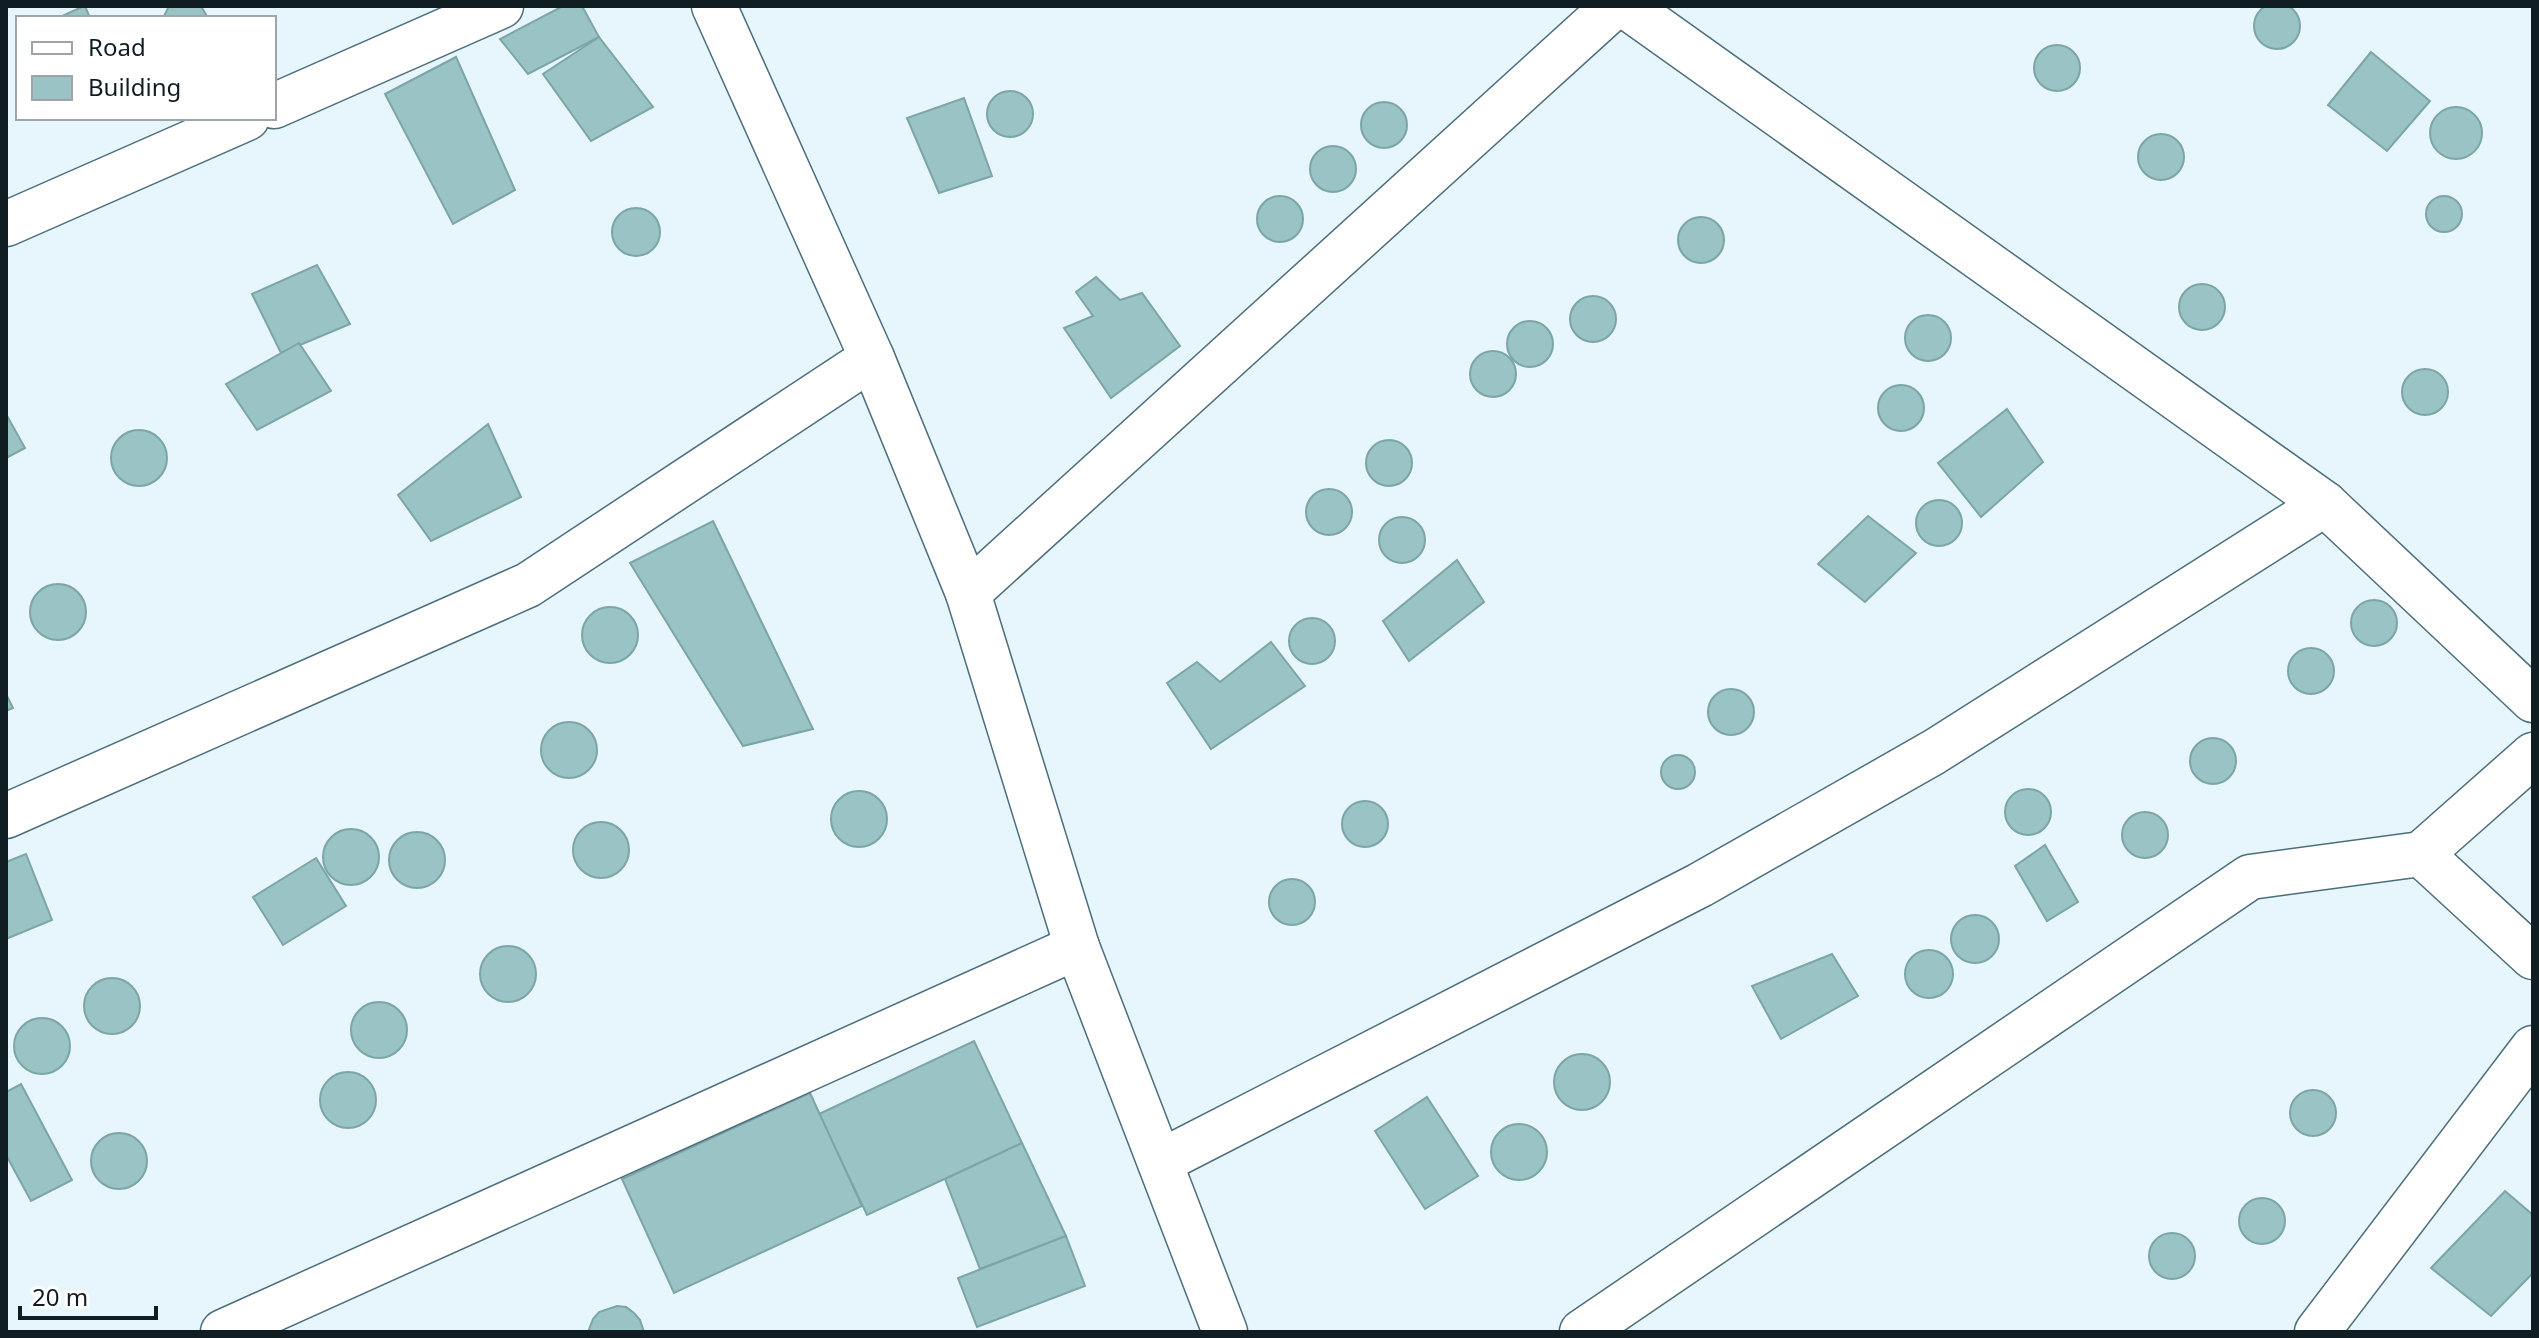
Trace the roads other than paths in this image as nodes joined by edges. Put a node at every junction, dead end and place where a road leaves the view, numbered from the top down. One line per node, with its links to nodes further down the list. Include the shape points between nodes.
1 (501, 6): 5 (street)
2 (714, 6): 8 (street)
3 (1614, 6): 10 (street)
4 (1626, 6): 9 (street)
5 (276, 105)
6 (242, 120): 7 (street)
7 (6, 224)
8 (872, 358): 10 (street); 13 (street, via 528,585)
9 (2325, 504): 11 (street); 18 (street, via 1934,752 1700,885)
10 (968, 593): 15 (street)
11 (2533, 700)
12 (2533, 755): 14 (street)
13 (6, 816)
14 (2421, 854): 16 (street); 21 (street, via 2250,877)
15 (1077, 947): 18 (street); 19 (street)
16 (2533, 957)
17 (2533, 1048): 22 (street)
18 (1160, 1162): 20 (street)
19 (223, 1332)
20 (1225, 1332)
21 (1582, 1332)
22 (2317, 1332)

